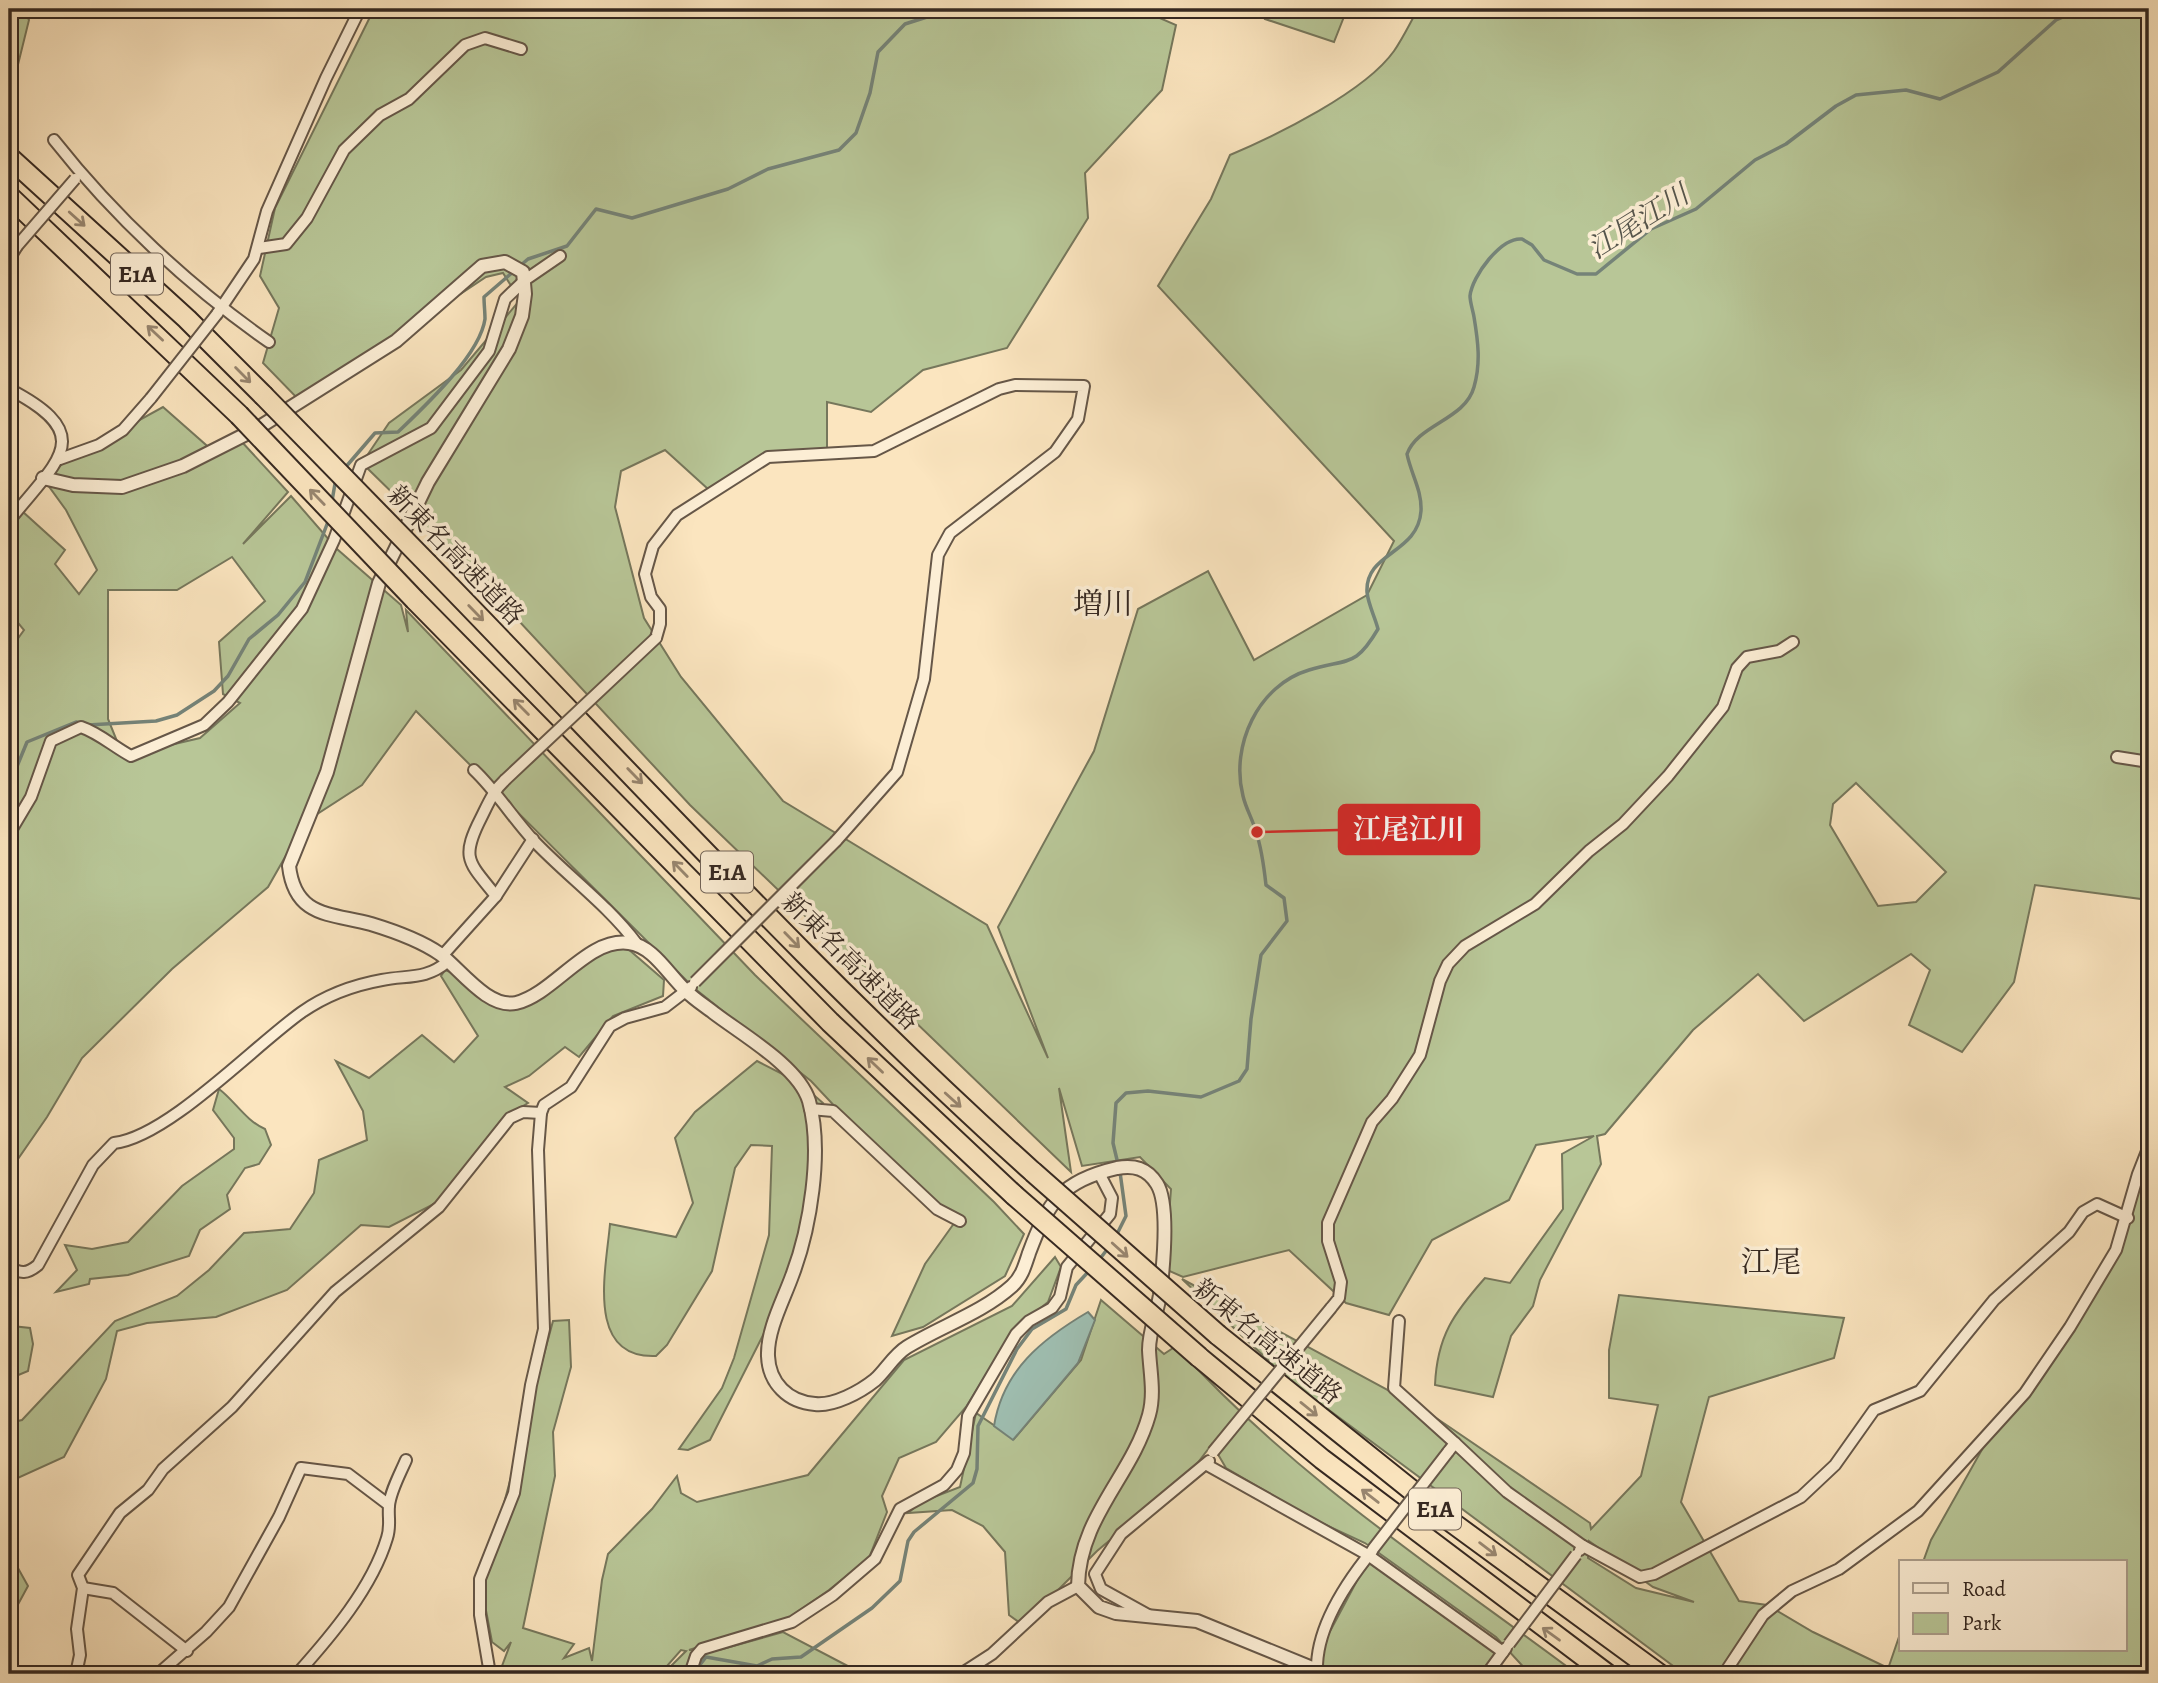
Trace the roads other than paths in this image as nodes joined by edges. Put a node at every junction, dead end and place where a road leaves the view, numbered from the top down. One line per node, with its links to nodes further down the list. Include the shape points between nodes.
1 (360, 9): 7 (street, via 267,211)
2 (521, 48): 7 (street, via 485,38 465,45 409,99 380,115 344,150 307,218 286,244)
3 (54, 140): 5 (street)
4 (9, 157): 56 (highway, 新東名高速道路 / E1A, one-way to 56, bridge, via 187,319 945,1093 1218,1335 1450,1521)
5 (78, 176): 9 (street, bridge); 11 (street)
6 (9, 196): 55 (highway, 新東名高速道路 / E1A, one-way to 6, bridge, via 1355,1484 1199,1357 1014,1195 830,1022 239,415)
7 (259, 248): 11 (street)
8 (560, 256): 10 (street)
9 (9, 259)
10 (524, 276): 15 (street, via 505,262 482,266 396,341 258,428 183,467 121,487 73,485); 22 (street, via 505,299 489,351 431,428 361,465 302,609 228,702 204,725 131,756 81,727 51,741 31,797); 26 (street, via 522,316 509,349 428,482 379,583 327,772 289,866 298,895 310,908 405,936)
11 (219, 311): 12 (street); 14 (street, bridge, via 123,430 99,445)
12 (269, 342)
13 (9, 389): 14 (street, via 35,402 56,421 63,438)
14 (60, 459): 15 (street)
15 (43, 478): 16 (street)
16 (9, 520)
17 (1793, 642): 38 (street, bridge, via 1779,651 1747,657 1737,668 1723,706 1623,824 1589,850 1535,904 1465,946 1448,964 1420,1055 1372,1122 1328,1223 1328,1241 1341,1282 1339,1298)
18 (2117, 757): 19 (street)
19 (2149, 762)
20 (474, 770): 21 (street)
21 (495, 789): 23 (street); 24 (street, via 467,846 468,858); 27 (street, bridge, via 656,638 660,609 645,575 653,546 677,515 768,457 874,451 999,389 1084,386 1078,419 1055,452 950,533 938,555 925,679 897,772 836,841)
22 (9, 834)
23 (533, 839): 24 (street); 25 (street, via 619,919)
24 (496, 896): 26 (street)
25 (637, 943): 26 (street, via 604,946 514,1003 492,999); 27 (street)
26 (445, 959): 34 (street, via 429,974 384,979 330,996 303,1012 184,1108 129,1141 114,1143 93,1165 38,1265 29,1273)
27 (691, 987): 28 (street, via 797,1077); 29 (street, via 665,1007 625,1017 610,1026 571,1087 544,1105)
28 (810, 1109): 31 (street, via 814,1154 809,1218 768,1341 769,1371 779,1389 809,1404 850,1395 874,1380 903,1349 946,1329 1011,1287 1022,1275 1049,1205 1064,1189); 33 (street, via 832,1111 937,1209)
29 (541, 1113): 43 (street, via 523,1112 510,1118 439,1207 335,1292 232,1407 120,1513 78,1575); 51 (street, via 538,1150 544,1329 514,1493 480,1578 480,1615)
30 (2149, 1146): 32 (street)
31 (1099, 1173): 42 (street, via 1129,1166 1146,1170 1160,1187 1164,1222 1160,1295 1149,1346 1149,1416 1089,1536 1079,1562); 52 (street, via 1112,1198 1110,1214 1067,1267 1060,1297 1016,1334 977,1398 968,1416 957,1470 937,1490 900,1509 875,1559 833,1595 792,1622 702,1649)
32 (2128, 1218): 40 (street, via 2097,1204 2083,1212 2069,1232 1994,1300 1920,1391 1874,1410 1835,1465 1785,1507 1640,1577); 57 (street, via 2116,1250 2025,1393 1918,1511 1839,1569 1791,1591 1763,1615)
33 (960, 1221)
34 (9, 1267)
35 (1399, 1321): 36 (street, via 1394,1388)
36 (1452, 1448): 40 (street); 41 (street, bridge)
37 (406, 1460): 39 (street)
38 (1207, 1465): 41 (street); 44 (street, via 1121,1534 1095,1574 1101,1589)
39 (389, 1505): 46 (street, via 348,1474 300,1468 279,1517 229,1607); 50 (street, via 391,1524 372,1570)
40 (1579, 1550): 45 (street, bridge)
41 (1371, 1552): 45 (street); 47 (street, via 1332,1612 1316,1656)
42 (1079, 1586): 44 (street, via 1099,1607); 53 (street, via 1048,1602 992,1654)
43 (83, 1588): 46 (street, via 113,1593); 48 (street)
44 (1149, 1616): 47 (street, via 1197,1621)
45 (1506, 1648): 54 (street)
46 (187, 1650): 49 (street)
47 (1318, 1672)
48 (76, 1674)
49 (158, 1674)
50 (297, 1674)
51 (490, 1674)
52 (690, 1674)
53 (961, 1674)
54 (1487, 1674)
55 (1607, 1674)
56 (1659, 1674)
57 (1724, 1674)

